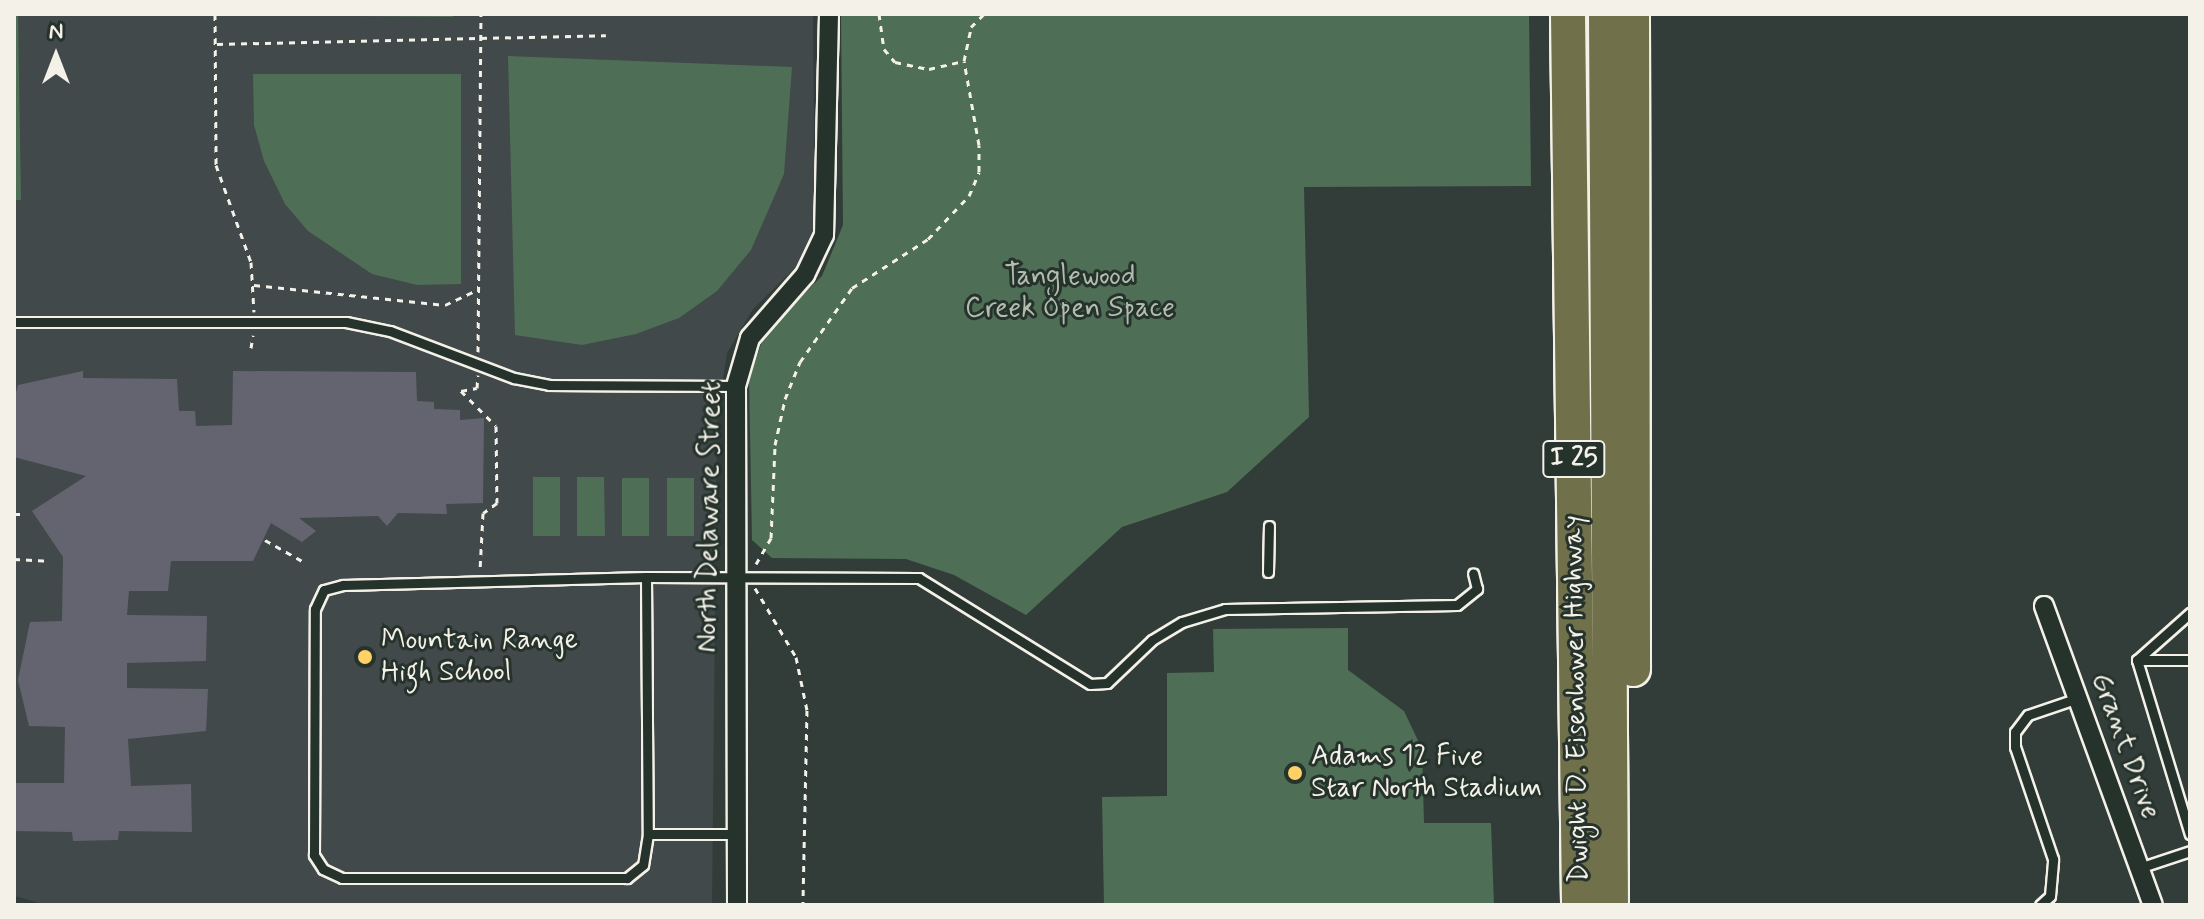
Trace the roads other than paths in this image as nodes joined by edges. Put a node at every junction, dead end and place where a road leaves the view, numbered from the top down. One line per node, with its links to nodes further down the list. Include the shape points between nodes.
1 (829, 14): 7 (street, North Delaware Street, via 824,235 805,275 750,338)
2 (1568, 14): 24 (highway, Dwight D. Eisenhower Highway / I 25)
3 (1587, 14): 25 (highway)
4 (1606, 14): 26 (highway)
5 (1632, 14): 27 (highway, Dwight D. Eisenhower Highway / I 25)
6 (14, 322): 7 (lane, via 346,322 390,331 549,385)
7 (736, 386): 12 (street, North Delaware Street)
8 (1269, 526): 9 (lane)
9 (1268, 572)
10 (1473, 573): 12 (lane, via 1477,589 1457,605 1225,609 1182,622 1152,640 1107,683 1090,684 919,578)
11 (646, 577): 12 (lane); 18 (lane); 18 (lane, via 343,585 324,590 315,609 314,855 323,869 342,878 627,878 643,865)
12 (736, 578): 19 (street, North Delaware Street)
13 (2044, 606): 17 (street, Grant Drive)
14 (2190, 613): 15 (lane)
15 (2137, 660): 16 (lane); 20 (lane)
16 (2190, 660)
17 (2078, 698): 22 (street, Grant Drive); 28 (lane, via 2028,715 2015,732 2015,747 2053,859 2050,896)
18 (648, 834): 19 (lane)
19 (737, 834): 23 (street, North Delaware Street)
20 (2190, 834)
21 (2190, 851): 22 (lane)
22 (2139, 868): 29 (street, Grant Drive)
23 (737, 905)
24 (1579, 905)
25 (1593, 905)
26 (1611, 905)
27 (1631, 905)
28 (2040, 905)
29 (2153, 905)

